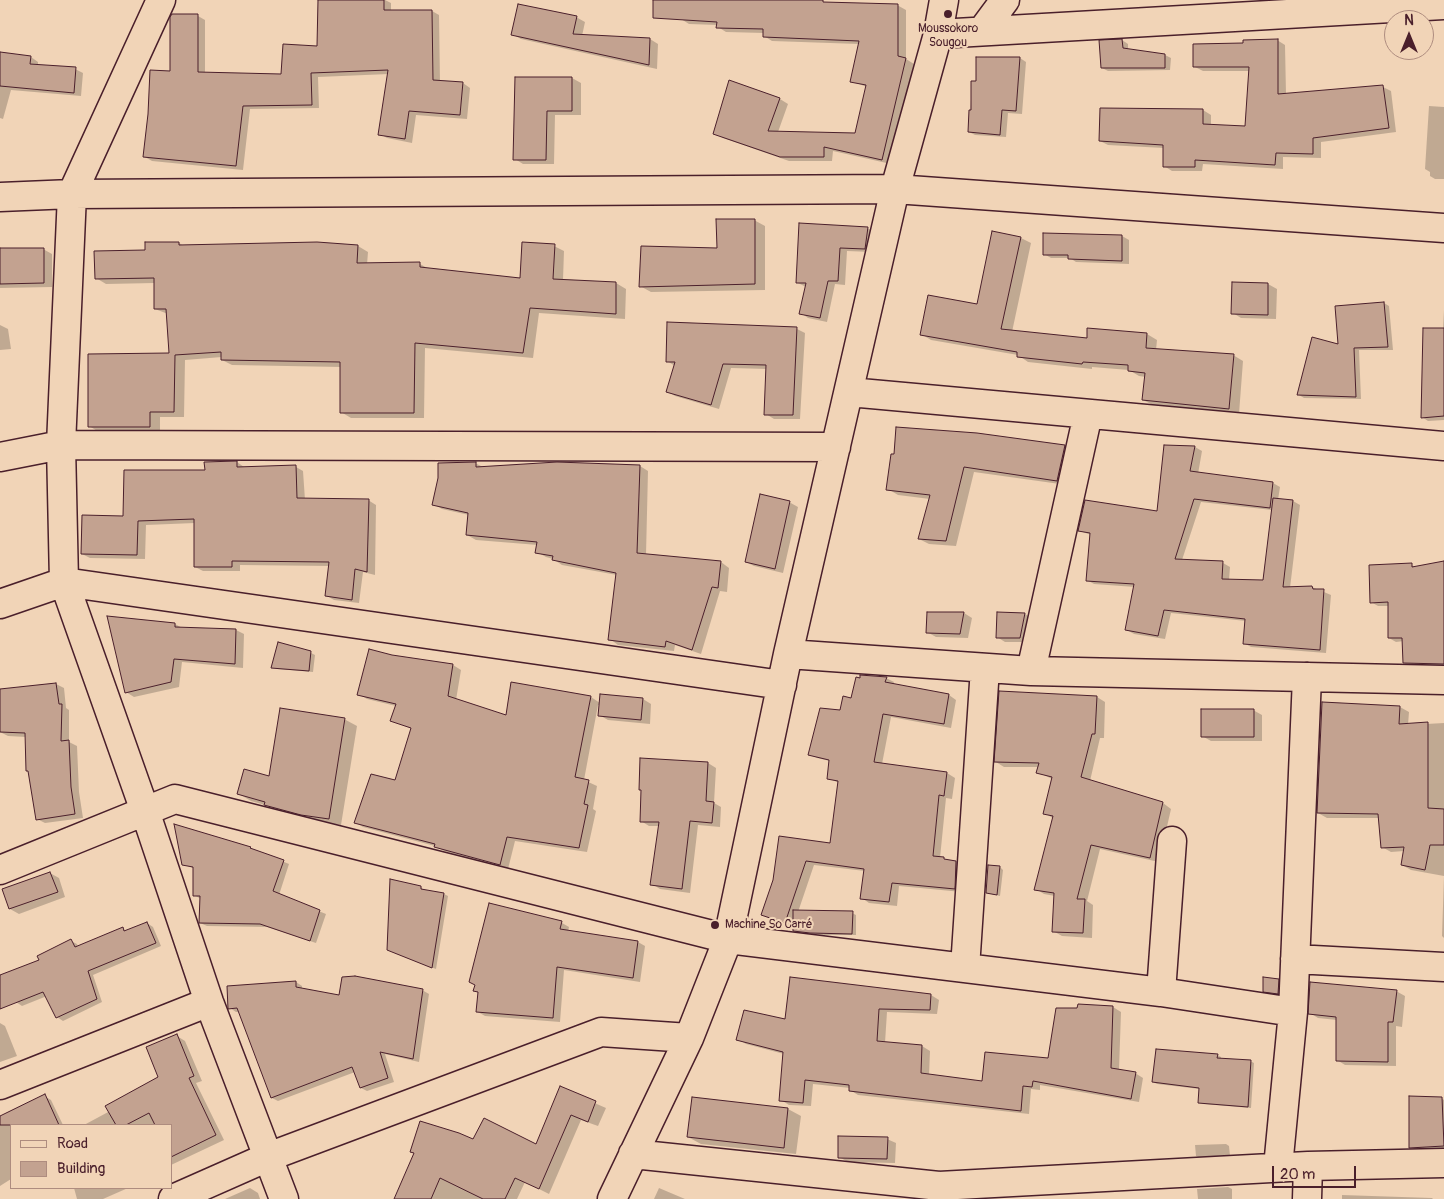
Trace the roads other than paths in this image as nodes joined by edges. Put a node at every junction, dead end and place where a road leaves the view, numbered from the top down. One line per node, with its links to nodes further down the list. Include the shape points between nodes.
1 (161, 0): 8 (street)
2 (944, 0): 6 (street)
3 (1005, 0): 5 (street)
4 (1444, 5): 5 (street)
5 (982, 31): 6 (street)
6 (938, 34): 7 (street)
7 (895, 189): 8 (street); 10 (street); 11 (street)
8 (72, 194): 9 (street); 13 (street)
9 (0, 197)
10 (1444, 228)
11 (849, 392): 12 (street); 15 (street)
12 (1088, 414): 14 (street); 21 (street)
13 (61, 445): 15 (street); 16 (street); 17 (street)
14 (1444, 446)
15 (836, 447): 19 (street)
16 (0, 457)
17 (64, 582): 18 (street); 24 (street); 25 (street)
18 (0, 604)
19 (788, 654): 20 (street); 24 (street)
20 (986, 668): 21 (street); 31 (street)
21 (1031, 671): 22 (street)
22 (1307, 677): 23 (street); 29 (street)
23 (1444, 680)
24 (782, 685): 28 (street)
25 (146, 811): 27 (street); 28 (street, via 175,799); 33 (street)
26 (1172, 841): 32 (street)
27 (0, 870)
28 (728, 939): 31 (street); 35 (street)
29 (1295, 959): 30 (street); 34 (street)
30 (1444, 967)
31 (965, 968): 32 (street)
32 (1161, 992): 34 (street)
33 (209, 1002): 36 (street); 38 (street)
34 (1293, 1012): 41 (street)
35 (689, 1038): 37 (street); 38 (street, via 602,1032)
36 (0, 1085)
37 (633, 1154): 41 (street, via 939,1186); 44 (street)
38 (268, 1157): 42 (street); 43 (street)
39 (1444, 1163): 40 (street)
40 (1308, 1166): 41 (street); 45 (street)
41 (1278, 1167)
42 (173, 1199)
43 (284, 1199)
44 (612, 1199)
45 (1307, 1199)

